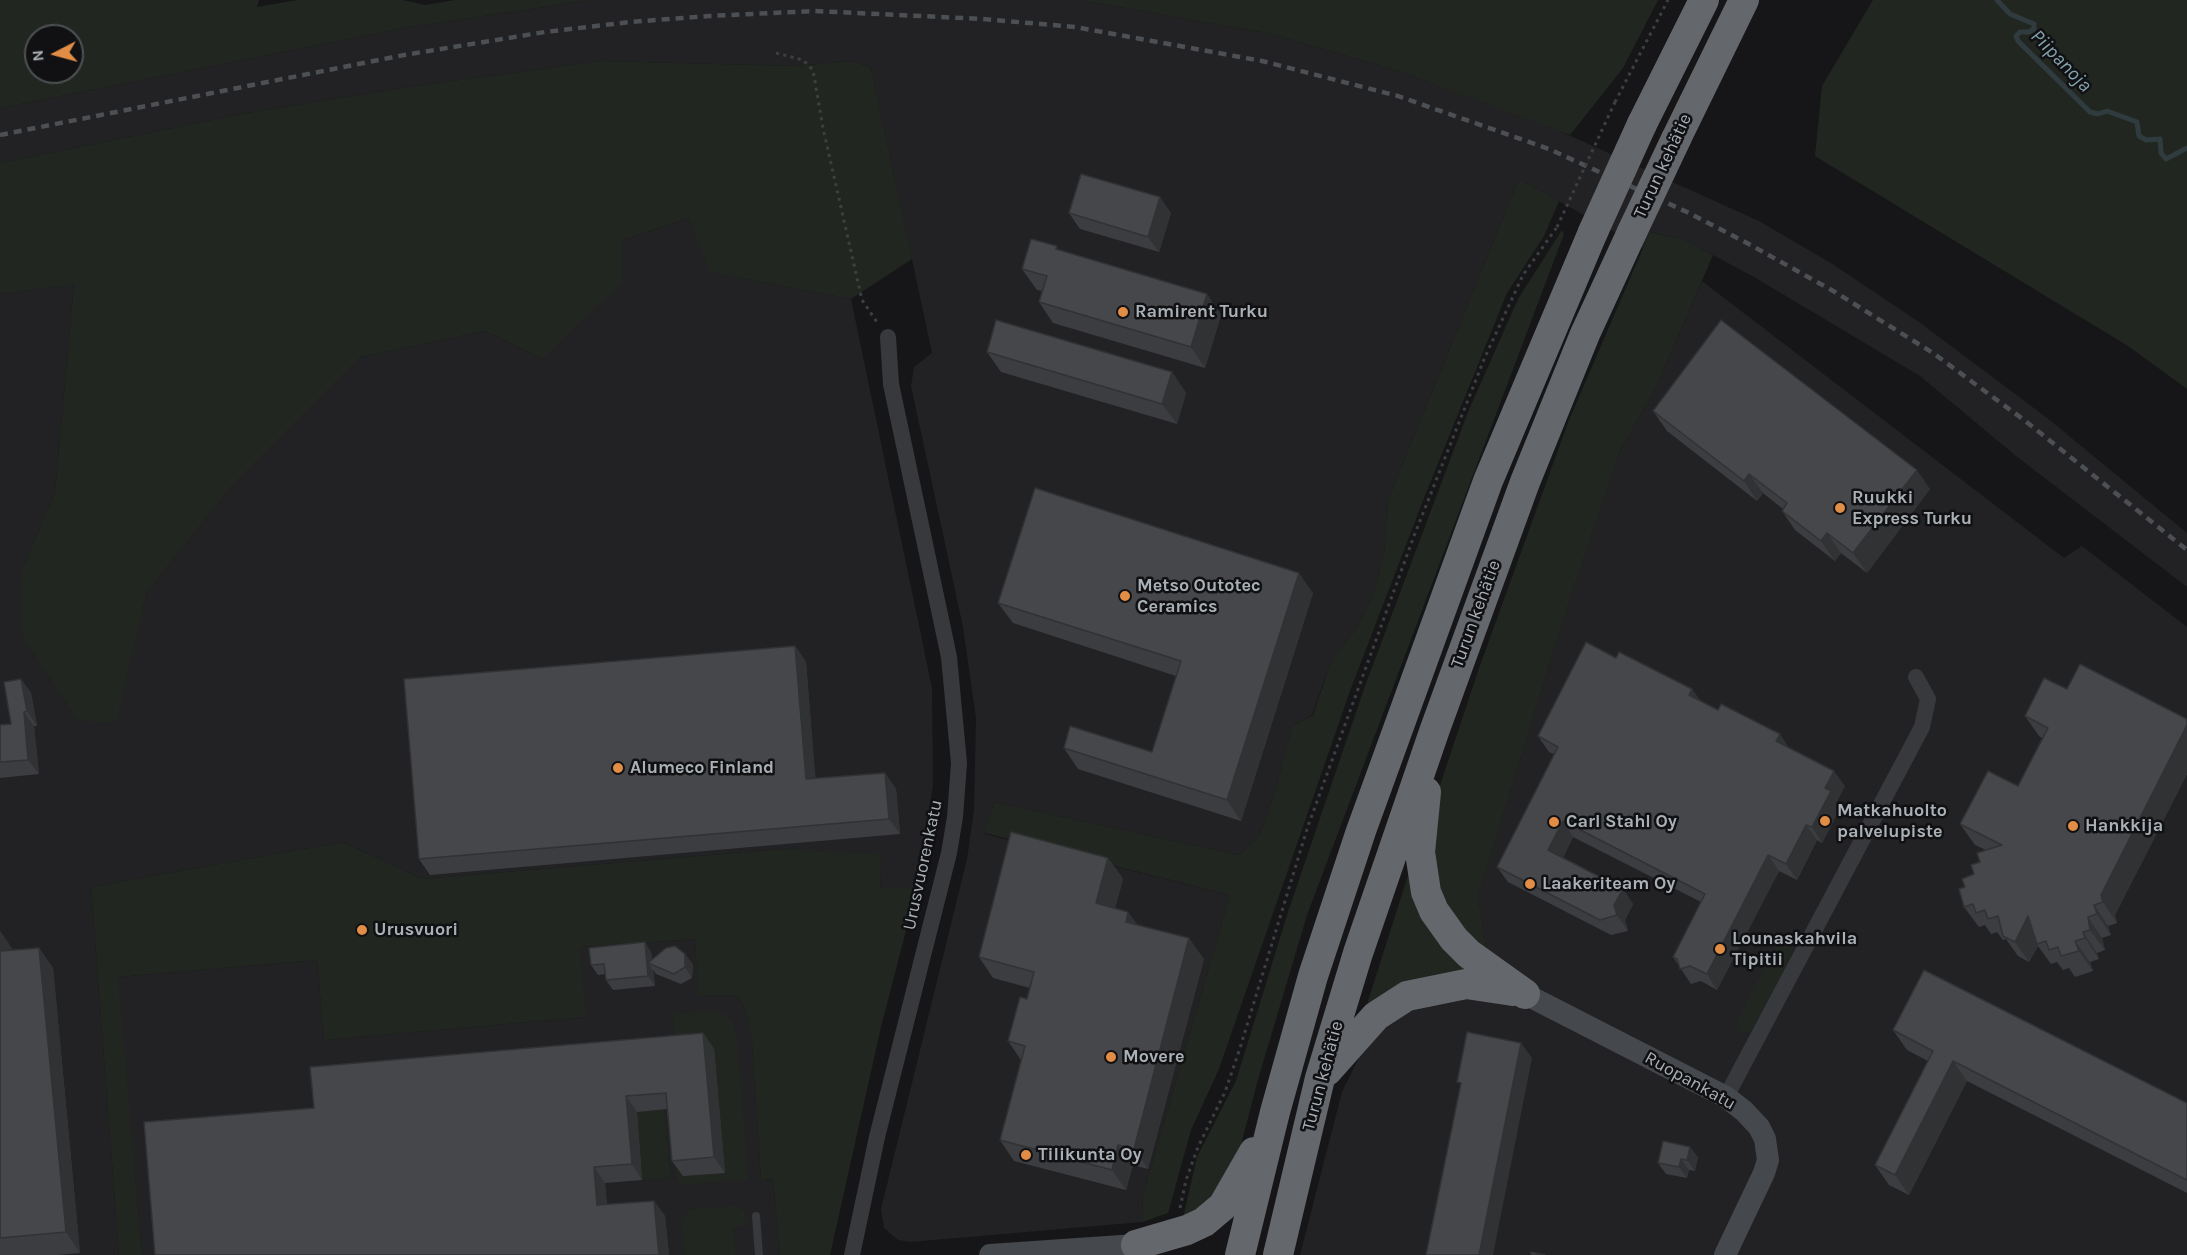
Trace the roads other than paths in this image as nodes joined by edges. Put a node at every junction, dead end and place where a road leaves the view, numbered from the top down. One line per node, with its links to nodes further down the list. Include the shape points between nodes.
1 (1704, 0): 4 (highway, Turun kehätie, bridge, via 1593,232 1488,481)
2 (1744, 0): 4 (highway, Turun kehätie, bridge, via 1585,334 1529,471)
3 (888, 337): 14 (street, Urusvuorenkatu, via 891,384 949,657 959,763 949,853 877,1137)
4 (1439, 664): 6 (highway, Turun kehätie); 10 (highway, Turun kehätie, via 1313,976)
5 (1916, 677): 9 (street, via 1928,699 1922,727)
6 (1435, 729): 7 (highway, via 1420,852 1426,892 1454,939); 8 (highway, Turun kehätie, via 1358,953)
7 (1525, 994): 8 (highway, via 1466,984 1407,996 1376,1016); 9 (street, Ruopankatu)
8 (1320, 1078): 18 (highway, Turun kehätie)
9 (1726, 1097): 19 (street, Ruopankatu, via 1759,1127 1768,1160)
10 (1275, 1112): 12 (highway, via 1223,1206 1204,1222); 17 (highway, Turun kehätie)
11 (756, 1216): 13 (lane)
12 (1136, 1245): 15 (street); 16 (highway)
13 (759, 1255)
14 (852, 1255)
15 (990, 1255)
16 (1164, 1255)
17 (1240, 1255)
18 (1278, 1255)
19 (1725, 1255)

